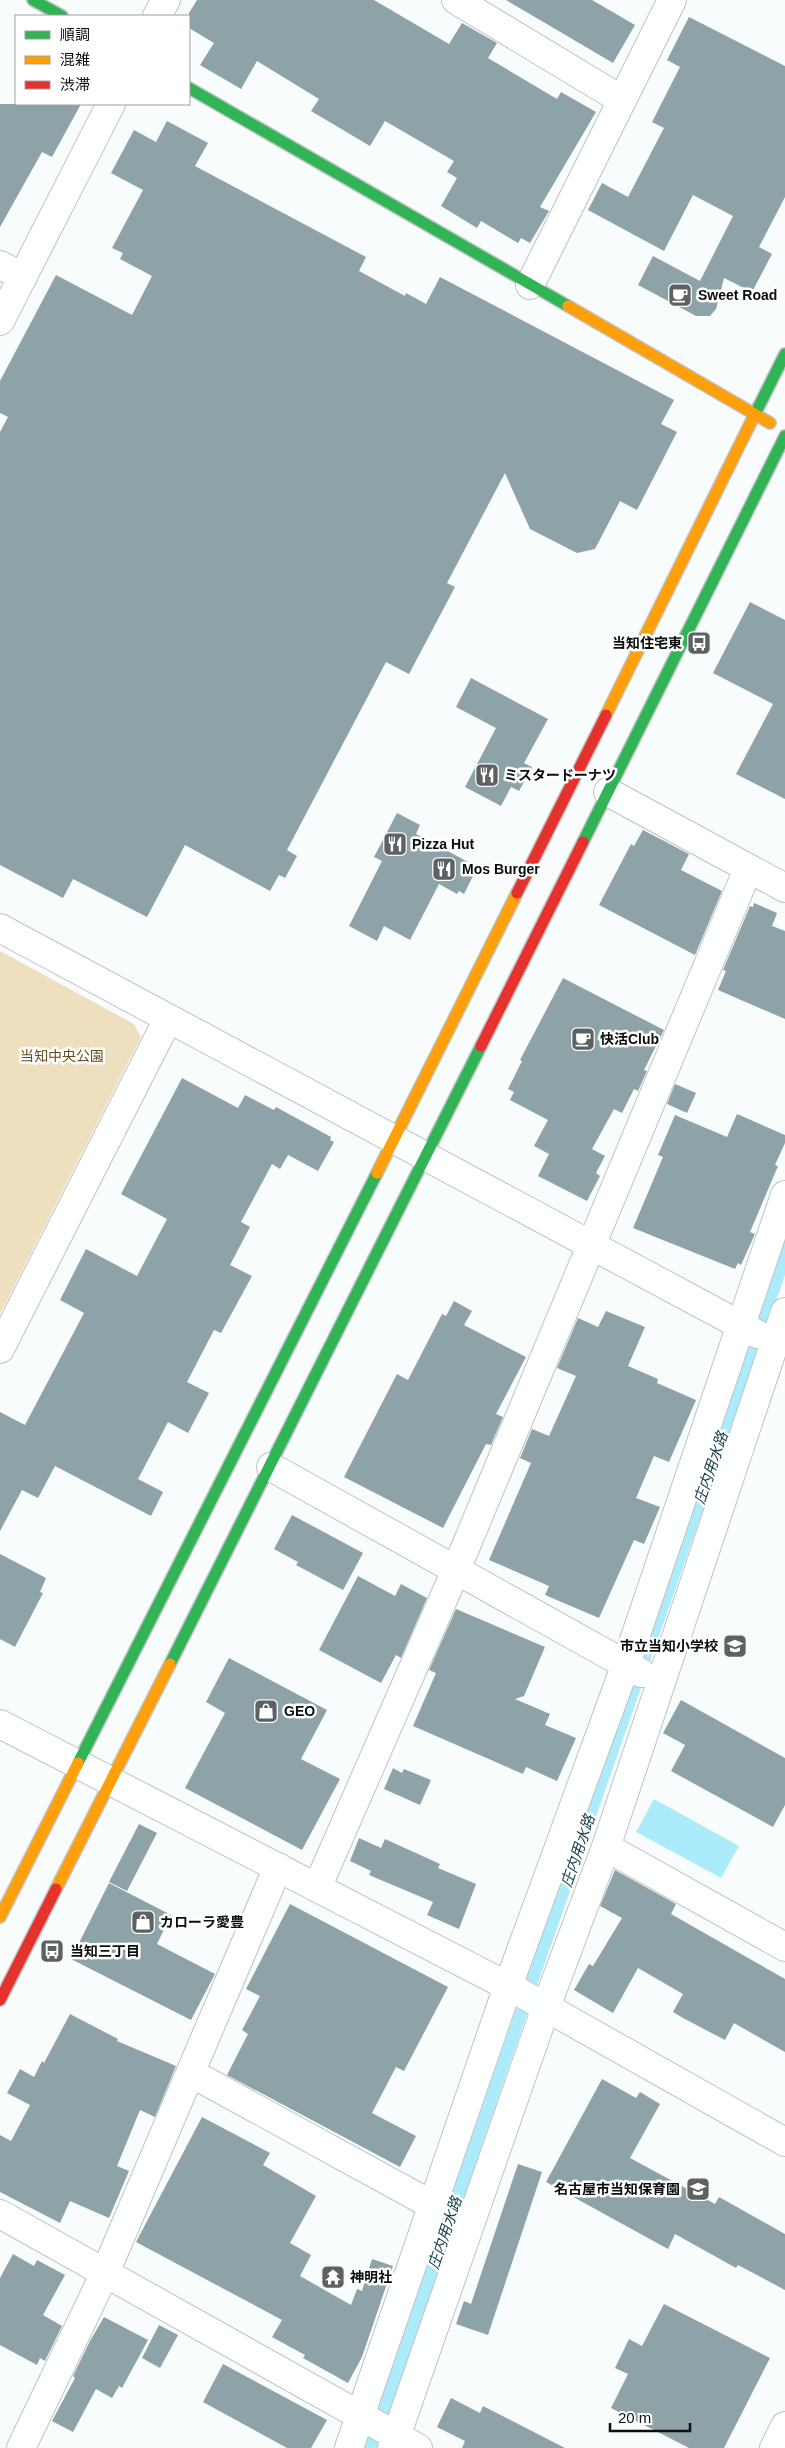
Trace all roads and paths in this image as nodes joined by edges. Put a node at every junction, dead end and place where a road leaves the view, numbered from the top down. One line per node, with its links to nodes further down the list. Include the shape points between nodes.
1 (33, 0): 5 (street)
2 (166, 0): 6 (street)
3 (456, 0): 8 (street)
4 (672, 0): 8 (street)
5 (60, 15)
6 (158, 15)
7 (190, 89): 11 (street)
8 (622, 100): 11 (street)
9 (110, 105): 10 (street)
10 (11, 271): 12 (street)
11 (530, 285): 14 (street)
12 (0, 321)
13 (785, 354): 14 (street)
14 (755, 414): 15 (street); 22 (street)
15 (785, 430)
16 (785, 436): 17 (street)
17 (608, 792): 18 (street); 23 (street)
18 (748, 868): 19 (street); 25 (street)
19 (785, 888)
20 (0, 928): 21 (street)
21 (168, 1019): 22 (street); 28 (street)
22 (394, 1140): 23 (street); 33 (street)
23 (426, 1157): 25 (street); 29 (street)
24 (785, 1195): 27 (street)
25 (593, 1246): 27 (street); 30 (street)
26 (785, 1312): 27 (street)
27 (763, 1337): 31 (street); 31 (street)
28 (0, 1349)
29 (271, 1467): 30 (street); 34 (street)
30 (456, 1570): 31 (street); 37 (street)
31 (642, 1674): 35 (street); 40 (street)
32 (0, 1724): 33 (street)
33 (77, 1763): 34 (street); 38 (street)
34 (110, 1781): 36 (street); 41 (street)
35 (606, 1847): 39 (street); 40 (street)
36 (278, 1867): 37 (street); 42 (street)
37 (317, 1888): 40 (street)
38 (0, 1917)
39 (785, 1948)
40 (527, 1996): 43 (street); 44 (street); 48 (street)
41 (0, 2000)
42 (192, 2073): 44 (street); 46 (street)
43 (785, 2142)
44 (432, 2205): 48 (street)
45 (0, 2214): 46 (street)
46 (105, 2273): 48 (street); 49 (street)
47 (785, 2426): 51 (street)
48 (388, 2433): 50 (street)
49 (21, 2448)
50 (348, 2448)
51 (774, 2448)

